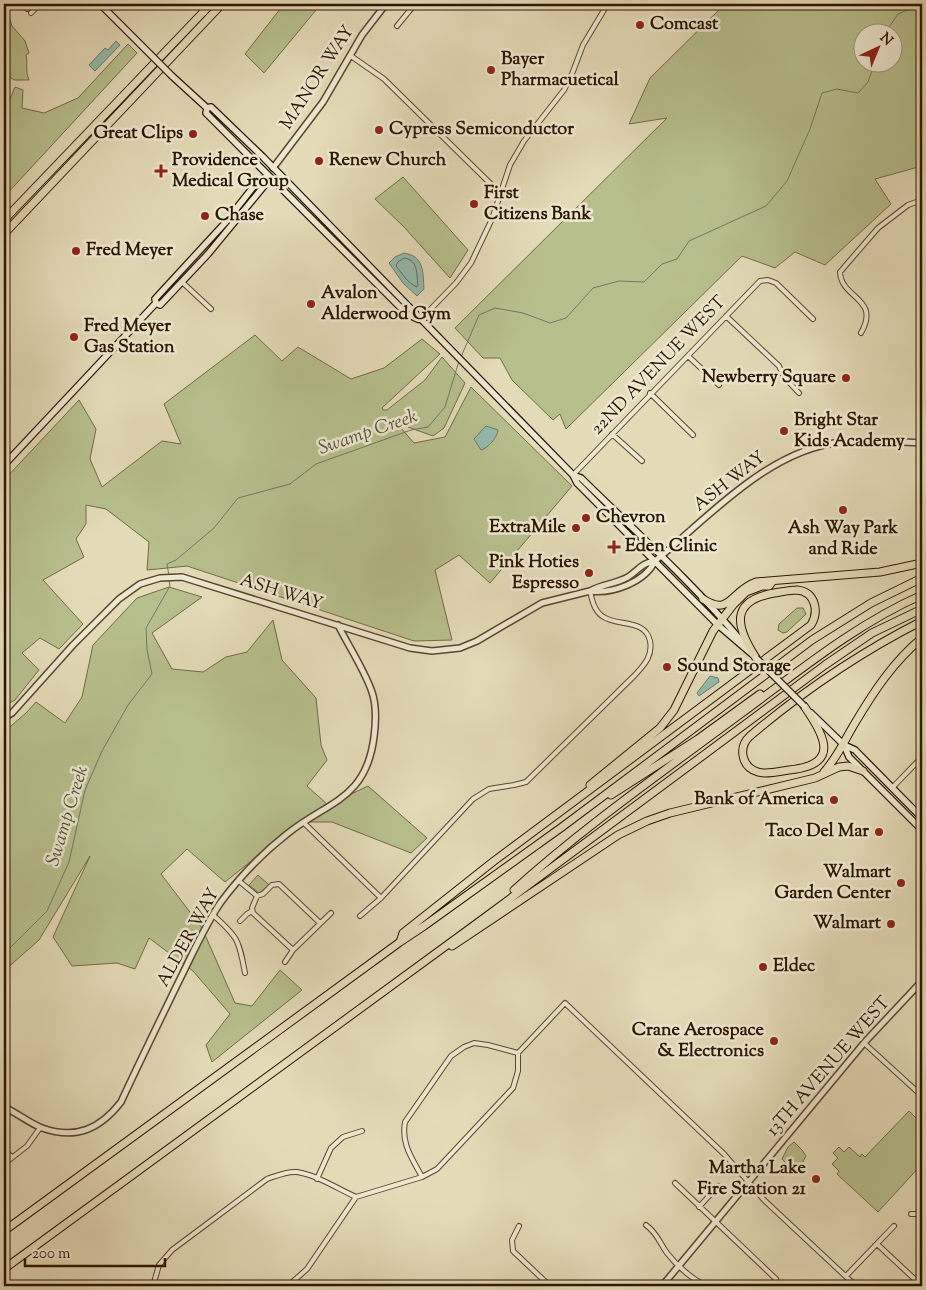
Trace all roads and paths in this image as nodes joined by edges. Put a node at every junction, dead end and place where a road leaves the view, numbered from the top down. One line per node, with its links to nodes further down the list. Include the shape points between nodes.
1 (32, 4): 8 (street)
2 (40, 4): 10 (street)
3 (100, 4): 13 (main road, bridge)
4 (211, 4): 18 (highway)
5 (222, 4): 19 (highway)
6 (386, 4): 12 (street, MANOR WAY, via 362,35)
7 (415, 4): 11 (street)
8 (27, 9)
9 (604, 10): 16 (street, via 583,45 564,90 524,141 510,165)
10 (31, 13)
11 (397, 26)
12 (351, 56): 14 (street, MANOR WAY, via 323,102); 16 (street, via 384,79)
13 (206, 108): 14 (main road, via 211,107); 15 (main road, via 206,113)
14 (273, 168): 15 (main road); 25 (main road, via 413,309)
15 (266, 176): 20 (main road, via 264,186); 21 (main road, via 258,181 225,223 155,299); 25 (main road, via 407,314)
16 (500, 193): 25 (street, via 492,219 471,263)
17 (922, 200): 26 (street, via 908,205 878,228 840,272 843,283 867,312)
18 (4, 220)
19 (4, 234)
20 (182, 282): 21 (main road, via 160,305); 22 (street)
21 (156, 303): 35 (main road)
22 (211, 310)
23 (726, 316): 24 (street, 22ND AVENUE WEST, via 760,282 768,280 776,283); 27 (street, 22ND AVENUE WEST); 30 (street, via 779,366 784,377)
24 (813, 319)
25 (420, 320): 36 (main road)
26 (861, 333)
27 (688, 356): 28 (street); 29 (street, 22ND AVENUE WEST)
28 (719, 385)
29 (650, 393): 31 (street, 22ND AVENUE WEST); 32 (street)
30 (799, 393)
31 (612, 434): 34 (street); 36 (street, 22ND AVENUE WEST)
32 (693, 435)
33 (922, 443): 37 (street, ASH WAY, via 841,442 780,461 742,488)
34 (642, 462)
35 (4, 465)
36 (573, 475): 37 (main road, via 581,478); 38 (main road, via 577,483)
37 (661, 556): 38 (street, ASH WAY); 45 (main road)
38 (655, 561): 43 (street, ASH WAY, via 644,563 626,578); 43 (street, ASH WAY, via 651,570 636,580 613,589); 48 (main road)
39 (922, 563): 41 (highway, via 880,572)
40 (922, 578): 61 (highway, via 871,603 812,640)
41 (773, 581): 45 (highway, via 743,587 721,606 712,605); 48 (highway, via 769,586 752,589 739,597)
42 (922, 591): 61 (highway, via 860,623 698,739)
43 (590, 592): 49 (street, ASH WAY, via 542,604 476,641 448,650 410,648); 66 (street, via 597,611 603,617 634,625 646,632 651,646 649,658 526,782 489,789 473,799)
44 (922, 595): 71 (highway, via 832,646 548,859)
45 (704, 599): 48 (main road)
46 (922, 609): 71 (highway, via 872,633 825,665)
47 (922, 621): 52 (highway, via 884,641 828,678 750,736 742,751 749,768 766,773 805,768 817,761 824,749 822,736)
48 (720, 622): 51 (main road); 63 (highway, via 668,720)
49 (338, 625): 53 (street, ASH WAY, via 182,577 140,584 119,599); 60 (street, ALDER WAY, via 372,691 376,712 373,746 368,764 355,786)
50 (922, 638): 54 (highway, via 882,681)
51 (756, 658): 52 (main road, bridge); 63 (highway, via 741,626 742,612 747,604 761,596 792,590 809,596 816,612 810,626)
52 (804, 706): 54 (main road)
53 (4, 718)
54 (844, 745): 56 (main road, via 849,757); 57 (highway, via 826,770); 58 (main road, via 855,750)
55 (922, 757): 58 (street)
56 (863, 771): 57 (highway, via 839,767); 62 (main road)
57 (815, 778): 79 (highway, via 670,813 633,828 603,844)
58 (892, 788): 59 (main road)
59 (922, 818)
60 (304, 823): 64 (street, ALDER WAY, via 270,849); 66 (street)
61 (562, 827): 74 (highway)
62 (922, 830)
63 (524, 839): 74 (highway, via 403,933)
64 (239, 881): 65 (street); 69 (street, ALDER WAY)
65 (257, 896): 67 (street); 73 (street, via 272,885 280,884)
66 (381, 898): 70 (street)
67 (252, 911): 72 (street); 75 (street)
68 (331, 913): 73 (street)
69 (213, 915): 77 (street, via 231,931 239,944); 84 (street, ALDER WAY, via 121,1102 110,1116 93,1128 77,1132 62,1133)
70 (360, 916)
71 (480, 920): 79 (highway)
72 (240, 921)
73 (320, 923): 75 (street)
74 (400, 942): 95 (highway)
75 (294, 950): 76 (street)
76 (285, 962)
77 (245, 973)
78 (922, 982): 80 (street, 13TH AVENUE WEST)
79 (385, 989): 107 (highway)
80 (864, 1043): 82 (street); 92 (street, 13TH AVENUE WEST)
81 (518, 1053): 89 (street, via 514,1088 438,1169); 89 (street, via 474,1043 451,1056 405,1122 405,1144); 92 (street, via 566,1003 724,1154)
82 (922, 1096)
83 (4, 1107): 84 (street, ALDER WAY)
84 (40, 1128): 87 (street, via 27,1146)
85 (362, 1131): 90 (street, via 343,1137 331,1148)
86 (4, 1150): 87 (street)
87 (12, 1157): 88 (street)
88 (4, 1164)
89 (422, 1178): 94 (street)
90 (317, 1179): 94 (street); 110 (street, via 296,1172 267,1180 172,1250 159,1265)
91 (675, 1183): 96 (street)
92 (748, 1183): 99 (street, 13TH AVENUE WEST); 108 (street)
93 (718, 1186): 96 (street)
94 (356, 1197): 112 (street, via 307,1269)
95 (43, 1202): 101 (highway); 104 (highway)
96 (699, 1207): 99 (street)
97 (911, 1214): 98 (street)
98 (922, 1216)
99 (715, 1223): 106 (street, 13TH AVENUE WEST); 109 (street)
100 (646, 1225): 106 (street)
101 (4, 1226)
102 (518, 1226): 113 (street, via 512,1240 513,1250)
103 (894, 1226): 105 (street)
104 (4, 1231)
105 (877, 1244): 108 (street); 117 (street)
106 (680, 1266): 114 (street, 13TH AVENUE WEST); 115 (street)
107 (4, 1269)
108 (846, 1276): 116 (street)
109 (776, 1279)
110 (153, 1286)
111 (283, 1286): 112 (street)
112 (289, 1286)
113 (550, 1286)
114 (662, 1286)
115 (707, 1286)
116 (856, 1286)
117 (922, 1286)

